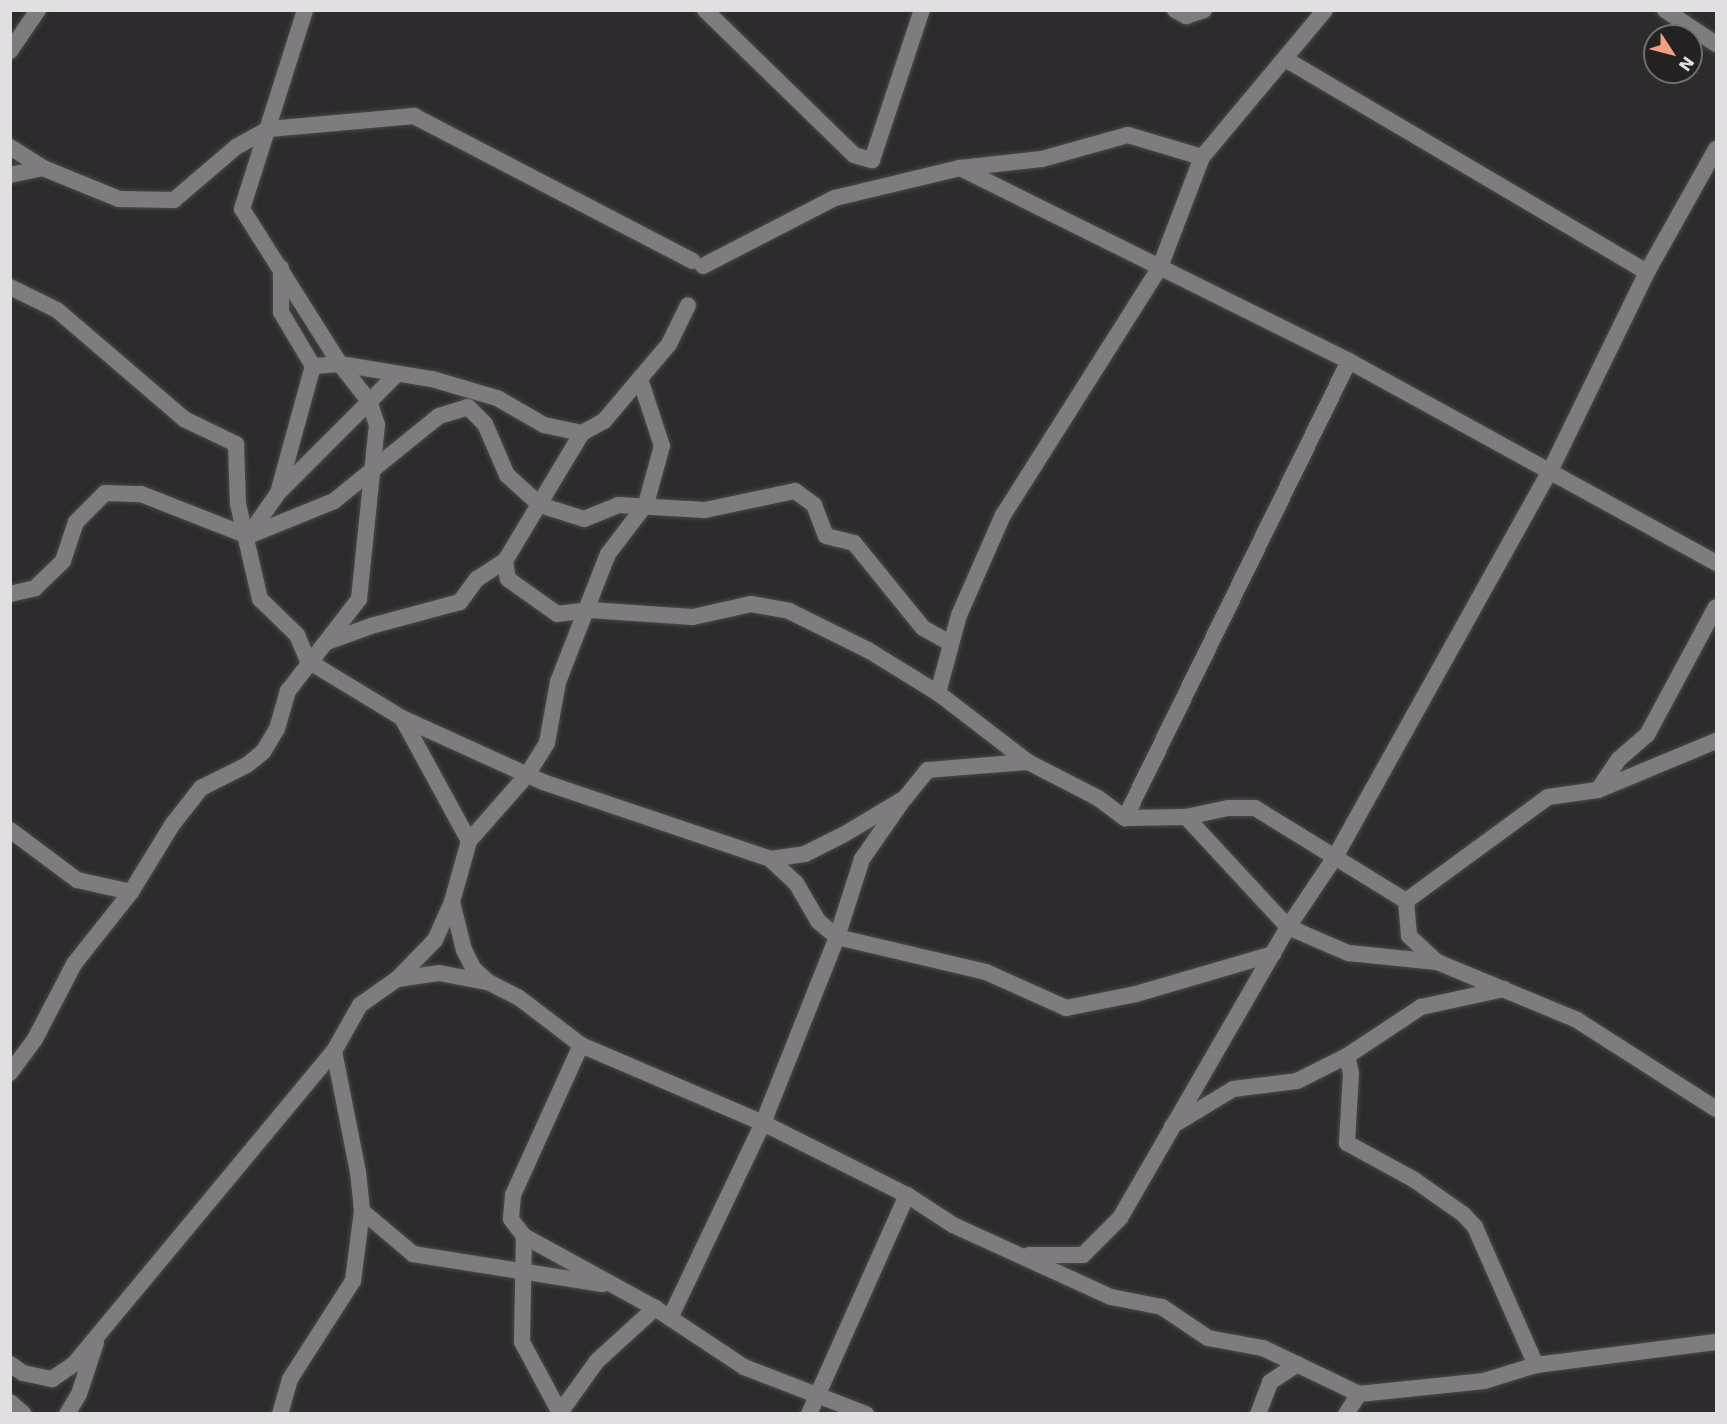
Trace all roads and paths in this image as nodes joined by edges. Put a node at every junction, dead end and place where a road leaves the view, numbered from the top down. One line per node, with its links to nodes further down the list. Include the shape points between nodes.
1 (38, 10): 10 (street)
2 (305, 10): 12 (street)
3 (705, 10): 4 (street, via 854,155 872,160)
4 (922, 10)
5 (1175, 10): 6 (street, via 1186,16)
6 (1204, 10)
7 (1325, 10): 11 (street)
8 (1665, 10): 9 (street)
9 (1716, 44)
10 (10, 51)
11 (1285, 59): 15 (street); 21 (street)
12 (269, 129): 16 (street, via 236,147 174,200 119,199); 17 (street, via 414,116 698,263 836,198); 20 (street, via 242,209)
13 (10, 147): 16 (street)
14 (1716, 149): 21 (street)
15 (1202, 157): 17 (street, via 1128,135 1042,159); 19 (street)
16 (44, 168): 18 (street)
17 (960, 168): 19 (street)
18 (10, 176)
19 (1160, 267): 24 (street); 42 (street, via 1003,515)
20 (281, 268): 25 (street); 26 (street, via 281,312)
21 (1647, 272): 31 (street)
22 (10, 287): 36 (street, via 57,310 184,419 236,444 238,504)
23 (688, 305): 28 (street, via 669,344)
24 (1349, 361): 31 (street); 53 (street)
25 (340, 364): 26 (street); 27 (street); 29 (street)
26 (313, 366): 33 (street)
27 (397, 374): 29 (street); 30 (street, via 497,398 544,425)
28 (640, 379): 30 (street, via 604,421); 35 (street, via 662,446)
29 (369, 401): 32 (street, via 377,425); 33 (street)
30 (582, 434): 34 (street)
31 (1551, 469): 38 (street); 56 (street)
32 (375, 472): 34 (street, via 439,416 468,407 485,424 507,475); 36 (street, via 334,501); 43 (street, via 359,599)
33 (278, 493): 36 (street)
34 (537, 502): 35 (street, via 584,519 618,505); 37 (street)
35 (646, 504): 41 (street, via 608,554); 42 (street, via 705,510 795,491 813,505 826,536 854,543 923,628)
36 (248, 536): 39 (street, via 141,494 105,493 76,522 63,561 35,588); 44 (street, via 250,570 260,599 297,635)
37 (505, 561): 41 (street, via 508,579 557,614); 43 (street, via 477,579 460,602 371,626)
38 (1716, 563)
39 (10, 594)
40 (1716, 607): 50 (street, via 1647,735 1619,759)
41 (589, 610): 45 (street, via 693,617 752,604 789,611 868,650); 49 (street, via 558,682 547,743)
42 (950, 643): 45 (street)
43 (323, 644): 44 (street)
44 (308, 661): 46 (street); 58 (street, via 288,691 277,729 263,752 247,765 201,788 172,825)
45 (938, 693): 48 (street)
46 (402, 718): 49 (street); 55 (street)
47 (1716, 741): 50 (street)
48 (1028, 762): 51 (street, via 928,770); 53 (street, via 1098,798)
49 (527, 775): 55 (street); 57 (street)
50 (1598, 790): 59 (street, via 1548,797)
51 (905, 798): 57 (street, via 805,854); 62 (street, via 862,859)
52 (1186, 817): 53 (street); 56 (street, via 1228,808 1255,808); 61 (street)
53 (1125, 818)
54 (10, 830): 58 (street, via 76,880)
55 (469, 841): 60 (street)
56 (1335, 857): 59 (street); 61 (street)
57 (770, 860): 62 (street, via 796,883 818,921)
58 (131, 892): 71 (street, via 74,964 35,1039)
59 (1406, 901): 64 (street, via 1409,936)
60 (452, 902): 65 (street, via 435,940); 66 (street, via 464,950 473,968)
61 (1288, 927): 63 (street); 64 (street, via 1348,953)
62 (837, 937): 63 (street, via 986,972 1066,1008 1136,994); 73 (street)
63 (1273, 954): 74 (street)
64 (1437, 962): 67 (street)
65 (397, 979): 66 (street, via 439,973); 69 (street, via 360,1005)
66 (488, 982): 68 (street, via 518,997)
67 (1504, 989): 70 (street, via 1422,1007); 72 (street, via 1577,1020)
68 (581, 1045): 73 (street); 77 (street, via 513,1195 511,1219)
69 (334, 1050): 76 (street); 83 (street)
70 (1347, 1056): 74 (street, via 1297,1082 1233,1089); 87 (street, via 1351,1073 1347,1143 1413,1179 1475,1227)
71 (10, 1073)
72 (1716, 1109)
73 (763, 1123): 75 (street); 82 (street)
74 (1169, 1129): 78 (street, via 1120,1218 1083,1255)
75 (907, 1195): 78 (street, via 953,1226); 88 (street)
76 (362, 1211): 79 (street, via 413,1254); 93 (street, via 353,1281 290,1379)
77 (524, 1236): 79 (street); 80 (street)
78 (1025, 1255): 86 (street, via 1111,1297 1162,1307 1208,1338 1263,1348)
79 (523, 1272): 80 (street); 94 (street, via 522,1342)
80 (615, 1286): 81 (street)
81 (655, 1308): 82 (street); 94 (street, via 597,1361)
82 (670, 1318): 88 (street, via 744,1367)
83 (99, 1334): 85 (street, via 74,1364 52,1379 23,1373); 92 (street, via 79,1394)
84 (1716, 1342): 87 (street)
85 (10, 1364)
86 (1298, 1364): 89 (street); 97 (street, via 1270,1382)
87 (1536, 1365): 89 (street, via 1484,1381)
88 (818, 1394): 95 (street); 96 (street)
89 (1359, 1394): 98 (street)
90 (10, 1402): 91 (street)
91 (24, 1413)
92 (67, 1413)
93 (280, 1413)
94 (560, 1413)
95 (809, 1413)
96 (866, 1413)
97 (1258, 1413)
98 (1346, 1413)

